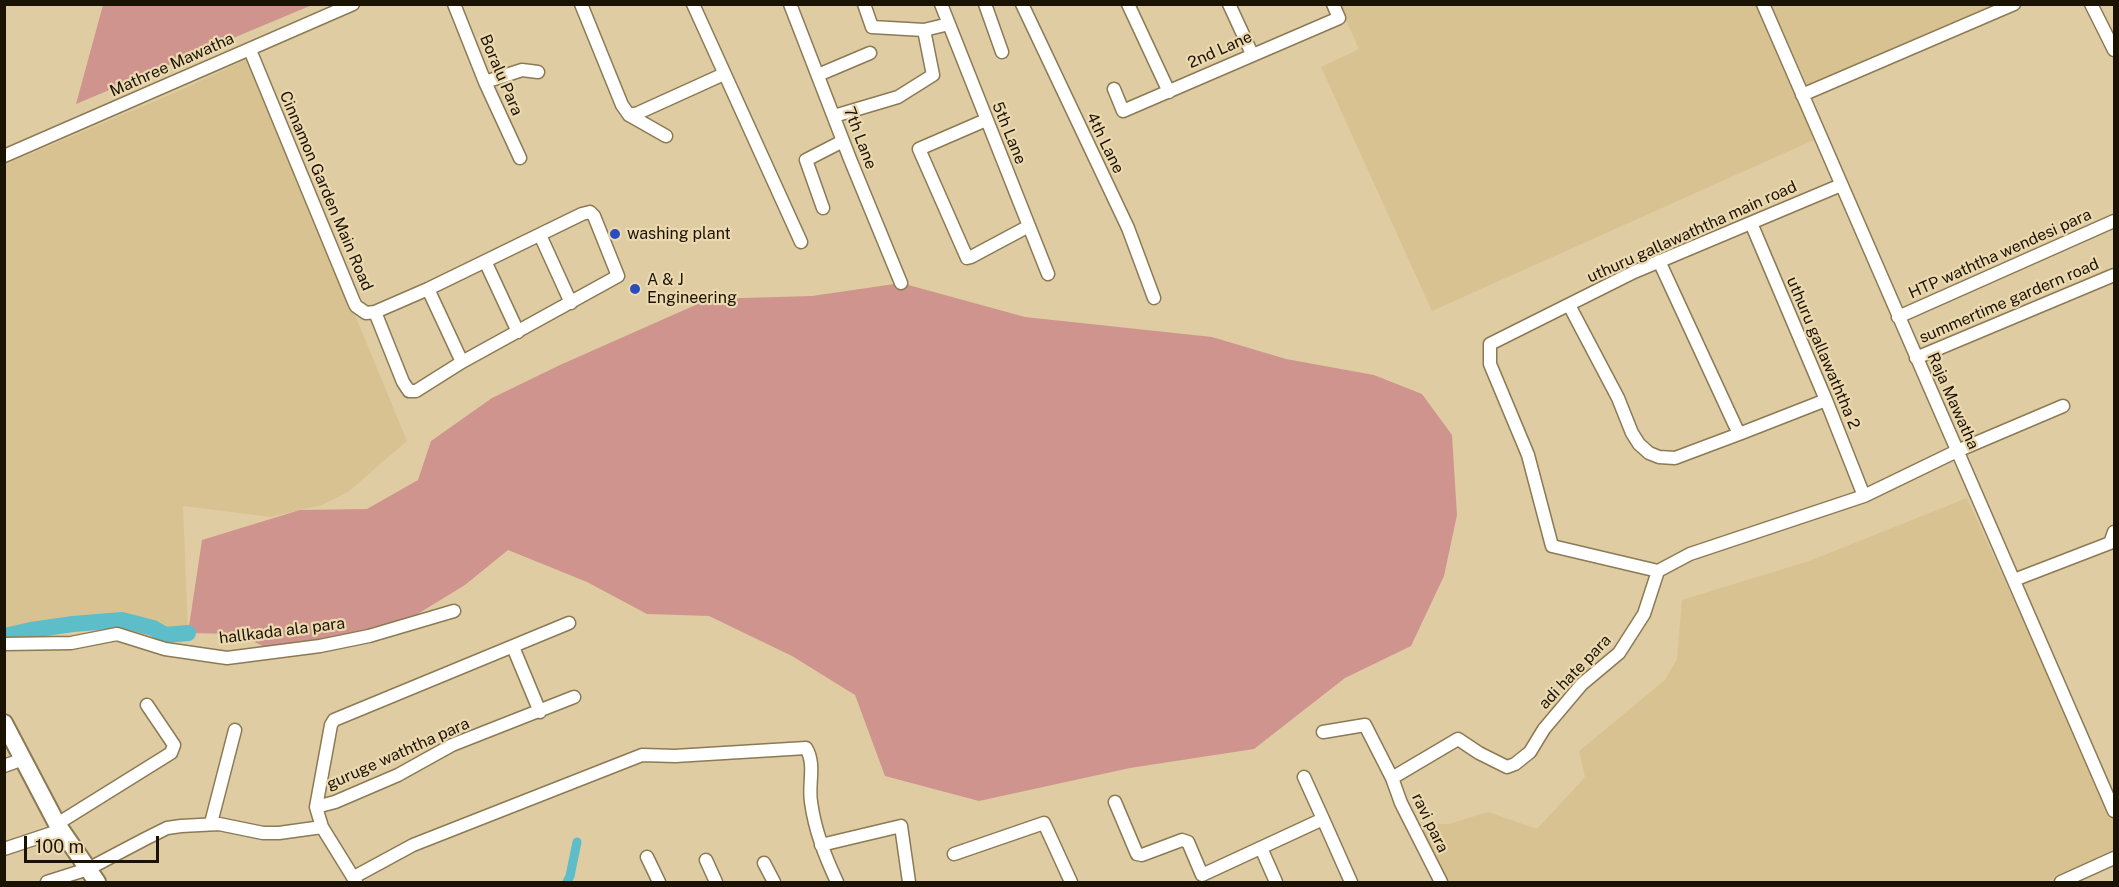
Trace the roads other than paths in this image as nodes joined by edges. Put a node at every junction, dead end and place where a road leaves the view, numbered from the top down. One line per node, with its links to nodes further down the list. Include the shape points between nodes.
1 (353, 4): 18 (street, Mathree Mawatha)
2 (454, 4): 26 (street, Boralu Para)
3 (581, 4): 30 (street)
4 (693, 4): 24 (street)
5 (790, 4): 25 (street, 7th Lane)
6 (864, 4): 17 (street, via 872,27)
7 (941, 4): 16 (street, 5th Lane)
8 (985, 4): 20 (street)
9 (1022, 4): 50 (street, 4th Lane, via 1128,228)
10 (1128, 4): 28 (street)
11 (1229, 4): 22 (street)
12 (1333, 4): 22 (street, 2nd Lane, via 1339,18)
13 (1763, 4): 29 (street, Raja Mawatha)
14 (2014, 4): 29 (street)
15 (2093, 5): 19 (street)
16 (949, 24): 17 (street); 32 (street, 5th Lane)
17 (924, 30): 31 (street, via 933,75 898,97)
18 (250, 50): 35 (street, Mathree Mawatha); 53 (street, Cinnamon Garden Main Road, via 354,302 366,313)
19 (2115, 50)
20 (1002, 52)
21 (870, 53): 25 (street)
22 (1252, 54): 28 (street, 2nd Lane)
23 (538, 72): 26 (street, via 522,70)
24 (724, 74): 30 (street); 43 (street)
25 (818, 75): 31 (street, 7th Lane)
26 (485, 82): 36 (street, Boralu Para)
27 (1114, 89): 28 (street, 2nd Lane, via 1124,111)
28 (1169, 92)
29 (1802, 95): 37 (street, Raja Mawatha)
30 (629, 115): 33 (street)
31 (834, 116): 34 (street, 7th Lane)
32 (986, 120): 41 (street, 5th Lane); 41 (street, via 919,148 967,258)
33 (666, 136)
34 (843, 141): 38 (street, via 806,160); 48 (street, 7th Lane)
35 (4, 156)
36 (520, 158)
37 (1841, 185): 40 (street, uthuru gallawaththa main road); 54 (street, Raja Mawatha)
38 (823, 208)
39 (2115, 221): 54 (street, HTP waththa wendesi para)
40 (1751, 223): 45 (street, uthuru gallawaththa main road); 58 (street, uthuru gallawaththa 2)
41 (1029, 226): 46 (street, 5th Lane)
42 (540, 236): 44 (street, Cinnamon Garden Main Road); 51 (street); 51 (street, Cinnamon Garden Main Road, via 582,214 590,212 594,216 618,276)
43 (801, 242)
44 (485, 261): 49 (street, Cinnamon Garden Main Road); 55 (street)
45 (1659, 261): 52 (street, uthuru gallawaththa main road); 60 (street)
46 (1048, 274)
47 (2115, 275): 56 (street, summertime gardern road)
48 (901, 283)
49 (428, 289): 53 (street, Cinnamon Garden Main Road); 57 (street)
50 (1154, 298)
51 (571, 303): 55 (street)
52 (1569, 305): 60 (street, via 1632,433 1649,453 1675,458); 64 (street, uthuru gallawaththa main road, via 1490,344 1490,364 1528,455 1552,546)
53 (375, 312): 57 (street, via 410,391)
54 (1898, 317): 56 (street, Raja Mawatha)
55 (518, 332): 57 (street)
56 (1916, 358): 61 (street, Raja Mawatha)
57 (462, 363)
58 (1826, 400): 60 (street); 62 (street, uthuru gallawaththa 2)
59 (2063, 406): 61 (street)
60 (1739, 434)
61 (1957, 451): 62 (street); 65 (street, Raja Mawatha)
62 (1864, 496): 64 (street, via 1690,554)
63 (2115, 532): 65 (street, via 2110,543)
64 (1658, 571): 79 (street, adi hate para, via 1644,614 1619,653 1582,684 1530,752 1515,764 1507,767 1458,740)
65 (2014, 580): 82 (street, Raja Mawatha)
66 (454, 611): 68 (street, hallkada ala para, via 320,646 227,658 165,649 117,634 70,643)
67 (568, 623): 69 (street)
68 (4, 644)
69 (513, 647): 72 (street); 81 (street, via 334,720)
70 (574, 697): 72 (street, guruge waththa para)
71 (147, 705): 85 (street, via 174,745 171,753)
72 (540, 712): 81 (street, guruge waththa para, via 452,745 398,775)
73 (4, 723): 76 (main road)
74 (235, 730): 84 (street)
75 (1323, 732): 79 (street, via 1365,725)
76 (23, 759): 77 (street); 85 (main road)
77 (4, 766)
78 (1304, 777): 83 (street)
79 (1392, 778): 107 (street, ravi para)
80 (1115, 802): 96 (street, via 1137,854 1182,840 1188,842)
81 (316, 807): 86 (street, guruge waththa para)
82 (2115, 811)
83 (1323, 819): 88 (street); 106 (street)
84 (211, 823): 86 (street, via 279,833); 95 (street, via 167,828)
85 (59, 827): 89 (street); 95 (main road)
86 (322, 827): 97 (street, guruge waththa para)
87 (821, 845): 97 (street, via 811,802 810,755 806,748 642,755 413,845); 102 (street); 103 (street, via 901,826)
88 (1261, 848): 96 (street); 105 (street)
89 (4, 849)
90 (954, 854): 104 (street, via 1044,823)
91 (647, 857): 99 (street)
92 (2115, 858): 108 (street)
93 (706, 860): 100 (street)
94 (764, 863): 101 (street)
95 (93, 875): 98 (street)
96 (1204, 878)
97 (355, 880)
98 (47, 882)
99 (659, 882)
100 (716, 882)
101 (774, 882)
102 (837, 882)
103 (909, 882)
104 (1071, 882)
105 (1276, 882)
106 (1351, 882)
107 (1441, 882)
108 (2061, 882)

